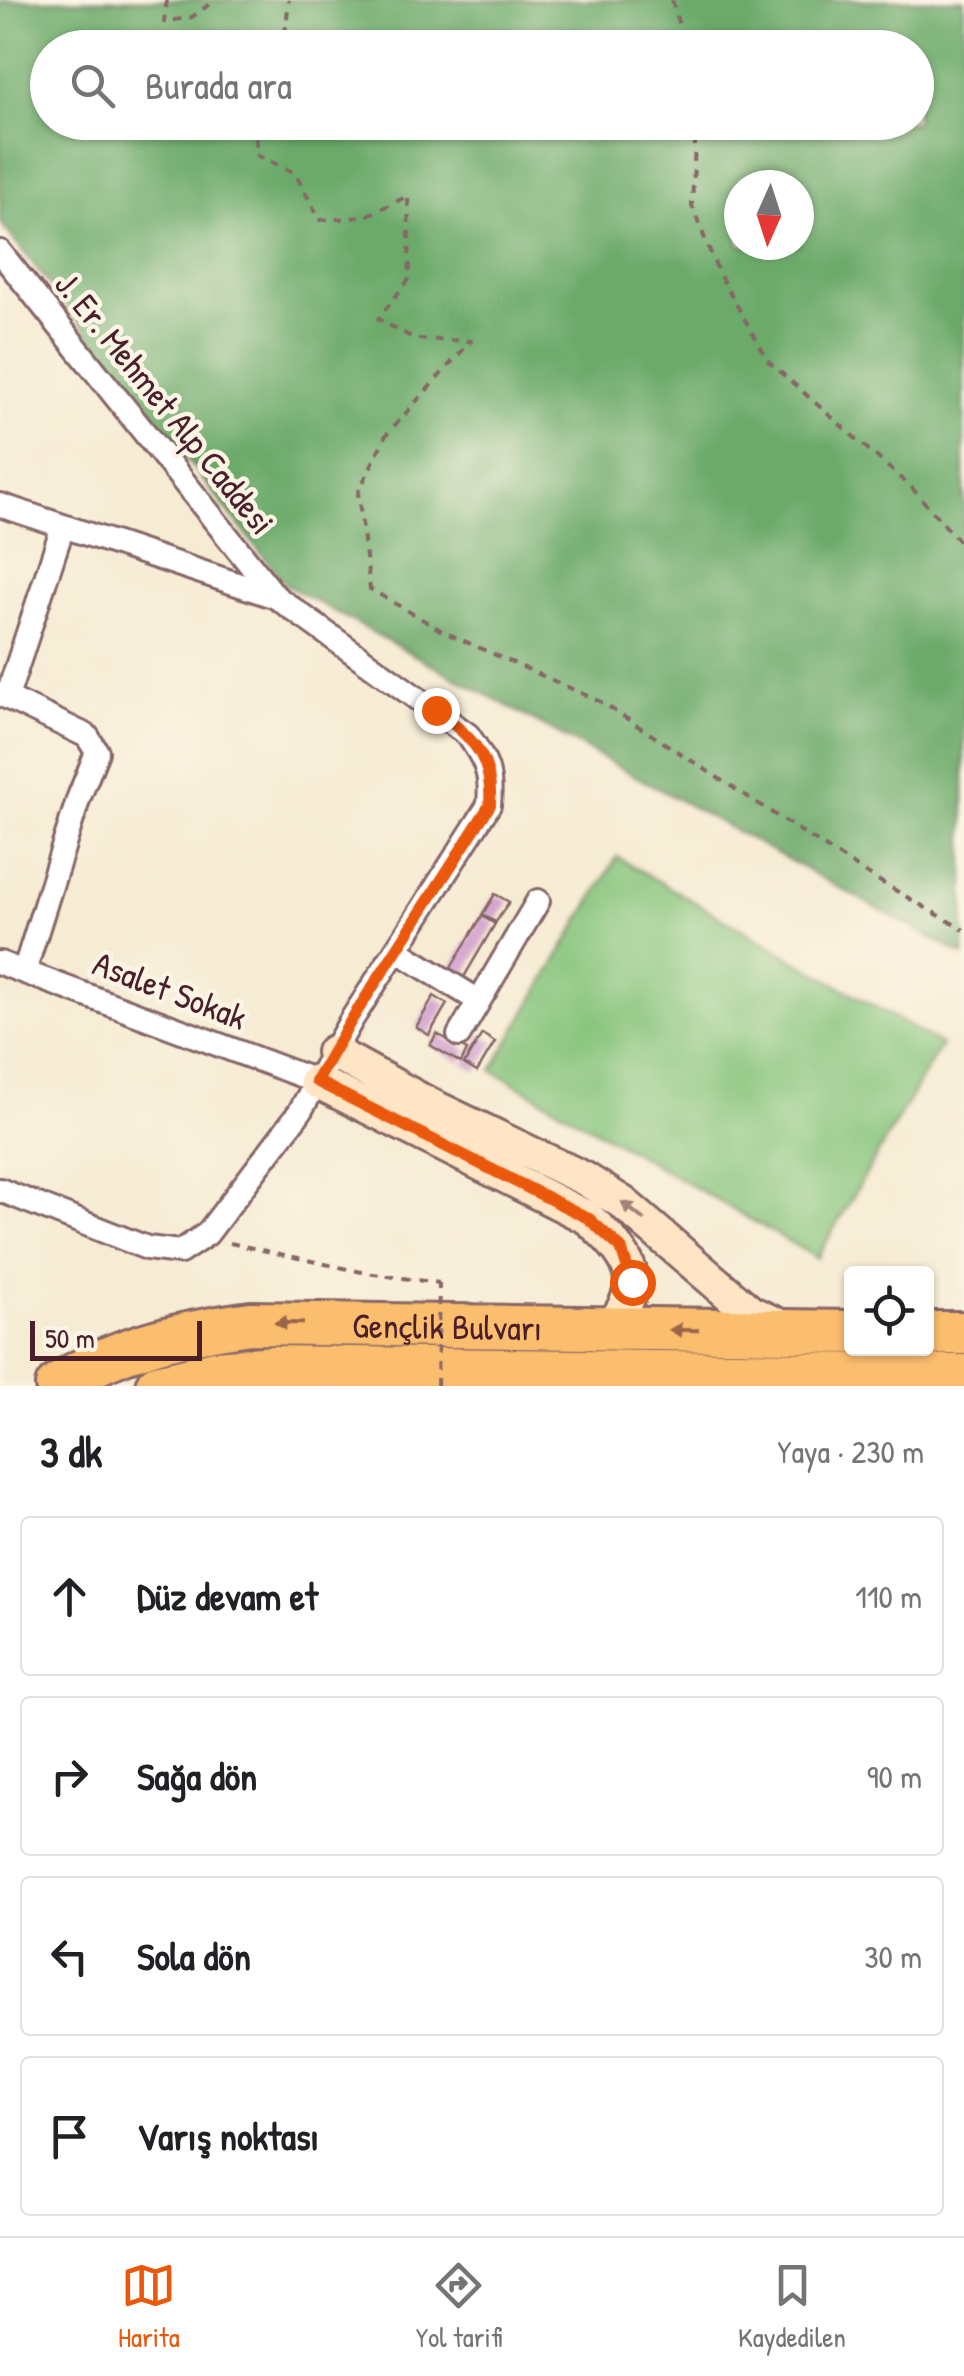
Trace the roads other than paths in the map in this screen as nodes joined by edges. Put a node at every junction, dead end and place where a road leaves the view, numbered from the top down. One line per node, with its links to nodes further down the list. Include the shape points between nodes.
1 (0, 252): 4 (street, J. Er. Mehmet Alp Caddesi)
2 (0, 505): 3 (street)
3 (63, 526): 4 (street); 5 (street)
4 (276, 597): 7 (street, via 468,735 488,768 490,805)
5 (4, 695): 9 (street, via 87,736 98,752)
6 (538, 901): 10 (street)
7 (396, 950): 10 (street); 12 (street)
8 (0, 963): 9 (street, Asalet Sokak)
9 (24, 972): 13 (street, Asalet Sokak)
10 (480, 1001): 11 (street)
11 (459, 1035)
12 (333, 1052): 13 (street); 16 (main road, one-way to 12, via 750,1312 623,1202)
13 (316, 1081): 14 (street, via 207,1234 180,1252 146,1248); 15 (main road, via 588,1218 621,1248 632,1282 628,1305)
14 (0, 1190)
15 (609, 1328): 16 (highway, Gençlik Bulvarı, one-way to 15); 22 (highway, Gençlik Bulvarı, one-way to 22, via 251,1323 137,1346)
16 (794, 1332): 17 (highway, Gençlik Bulvarı)
17 (844, 1332)
18 (934, 1333): 19 (highway)
19 (964, 1333)
20 (964, 1376): 21 (highway, Gençlik Bulvarı)
21 (701, 1380): 23 (highway, Gençlik Bulvarı, via 273,1366)
22 (56, 1386)
23 (157, 1386)

